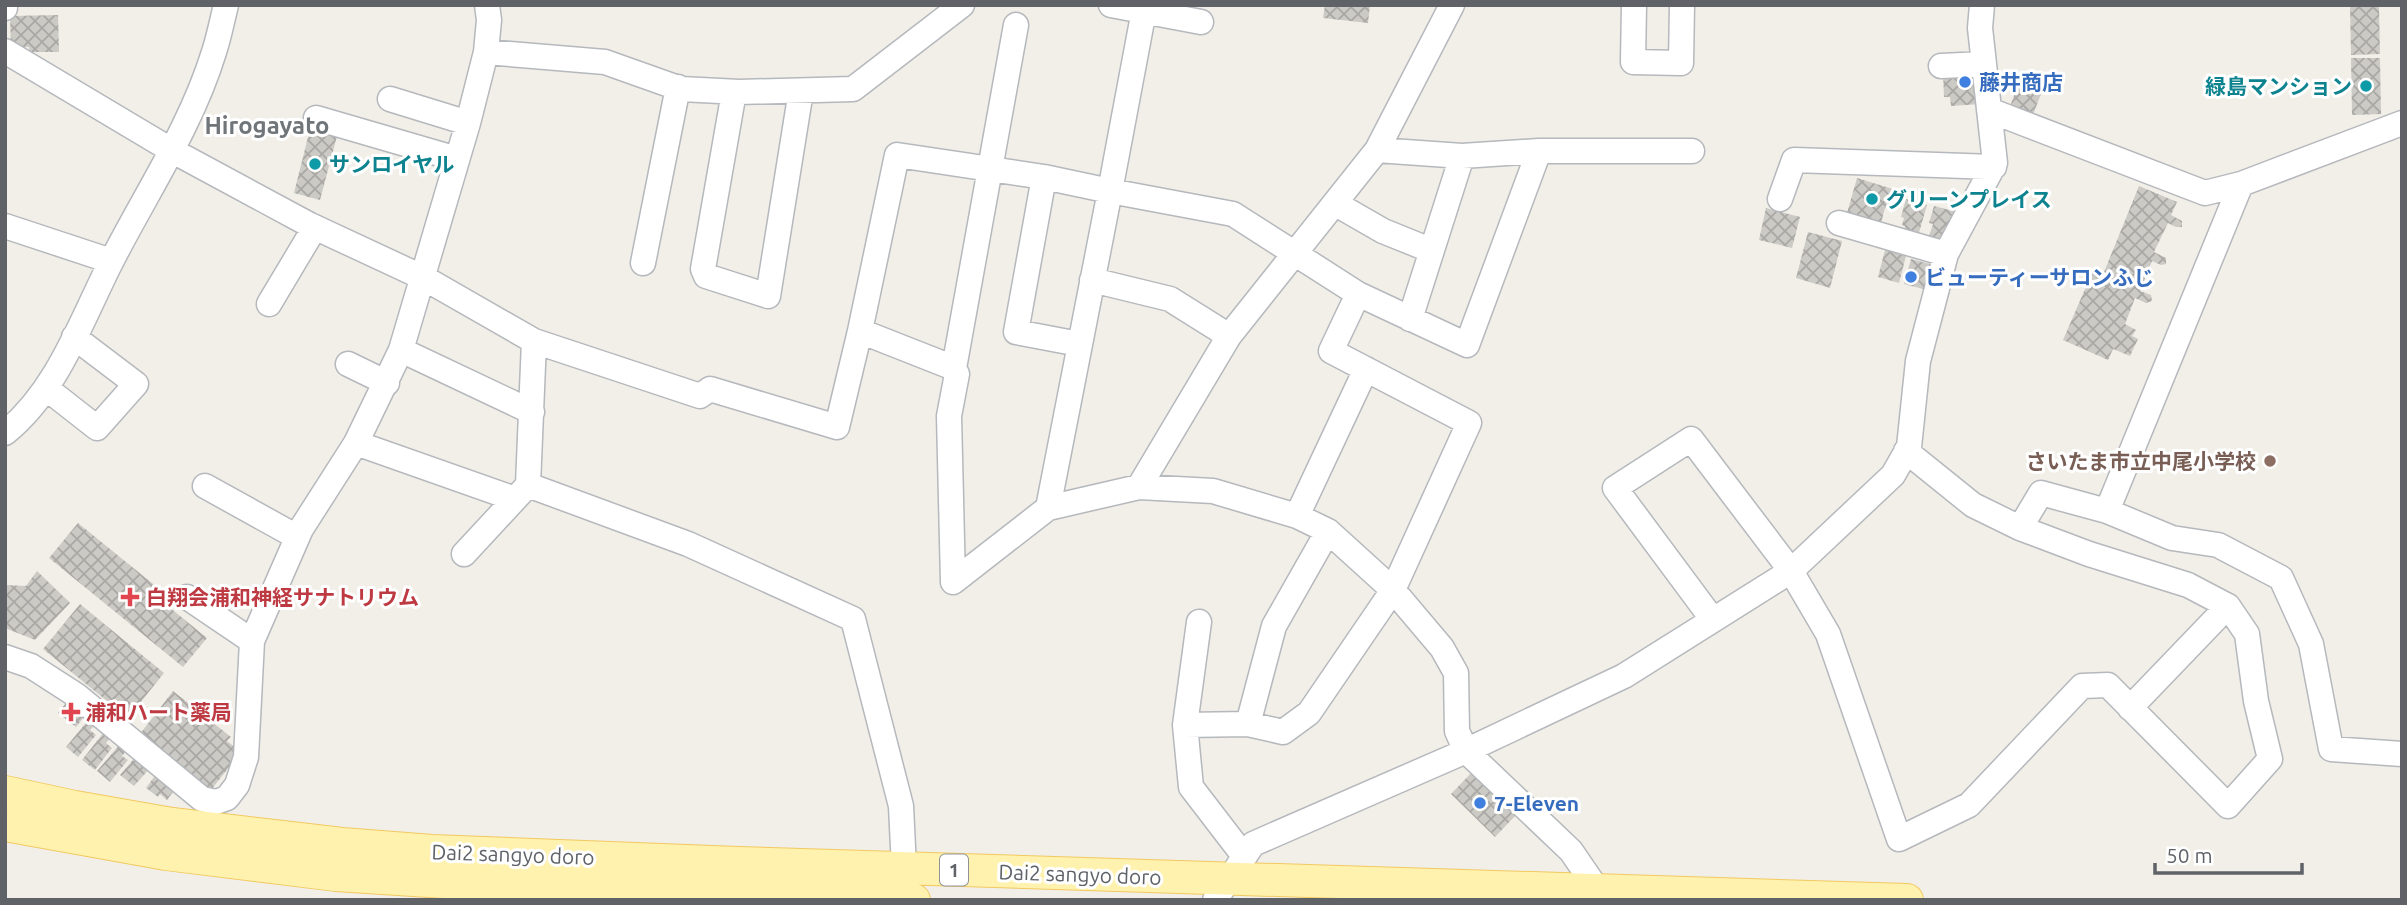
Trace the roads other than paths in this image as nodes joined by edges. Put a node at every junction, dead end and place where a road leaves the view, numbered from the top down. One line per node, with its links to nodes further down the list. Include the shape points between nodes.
1 (226, 5): 26 (street, via 210,63)
2 (487, 5): 15 (street)
3 (925, 5): 13 (street)
4 (962, 5): 13 (street)
5 (1111, 5): 10 (street)
6 (1452, 5): 27 (street)
7 (1634, 5): 8 (street, via 1633,62 1681,63)
8 (1682, 5)
9 (1982, 5): 16 (street)
10 (1144, 9): 11 (street); 36 (street)
11 (1201, 22)
12 (1016, 25): 33 (street)
13 (926, 33): 19 (street, via 853,89)
14 (5, 51): 26 (street)
15 (486, 52): 18 (street, via 605,62); 24 (street)
16 (1984, 64): 17 (street); 22 (street)
17 (1941, 66)
18 (678, 88): 20 (street); 46 (street)
19 (801, 91): 20 (street); 20 (street, via 768,296 706,276 702,269)
20 (734, 92)
21 (390, 99): 24 (street)
22 (1989, 110): 32 (street); 35 (street, via 2205,192)
23 (316, 118): 31 (street)
24 (468, 123): 31 (street)
25 (2402, 123): 35 (street)
26 (171, 150): 41 (street); 45 (street)
27 (1377, 150): 30 (street); 38 (street)
28 (1539, 151): 29 (street); 30 (street); 51 (street, via 1467,345)
29 (1692, 151)
30 (1462, 156): 42 (street)
31 (457, 159): 47 (street)
32 (1994, 167): 37 (street, via 1794,160); 44 (street)
33 (992, 169): 34 (street); 52 (street, via 897,155); 59 (street)
34 (1044, 177): 36 (street); 56 (street, via 1016,332)
35 (2241, 184): 71 (street)
36 (1110, 191): 43 (street, via 1233,214); 48 (street)
37 (1780, 199)
38 (1336, 204): 42 (street, via 1383,231); 43 (street)
39 (1839, 223): 44 (street)
40 (5, 226): 45 (street)
41 (315, 227): 47 (street); 50 (street)
42 (1430, 250): 51 (street)
43 (1296, 253): 49 (street); 53 (street)
44 (1946, 254): 66 (street, via 1919,361)
45 (111, 261): 54 (street)
46 (643, 263)
47 (424, 278): 55 (street); 57 (street)
48 (1092, 280): 53 (street, via 1170,299); 56 (street)
49 (1358, 294): 51 (street); 60 (street, via 1331,351)
50 (269, 304)
51 (1410, 320)
52 (859, 331): 55 (street, via 837,427 710,389 700,396); 59 (street)
53 (1229, 336): 68 (street)
54 (74, 337): 62 (street); 62 (street, via 136,384 97,428)
55 (534, 341): 63 (street)
56 (1079, 344): 70 (street)
57 (401, 351): 61 (street); 63 (street)
58 (348, 364): 61 (street)
59 (954, 368): 70 (street, via 957,374 949,416 953,582)
60 (1366, 369): 72 (street); 78 (street, via 1469,423)
61 (387, 383): 65 (street)
62 (46, 388): 64 (street)
63 (532, 412): 69 (street)
64 (8, 426)
65 (356, 443): 69 (street); 75 (street)
66 (1906, 451): 73 (street, via 1973,505); 77 (street, via 1893,475)
67 (205, 486): 75 (street)
68 (1139, 487): 70 (street); 72 (street, via 1213,491)
69 (521, 492): 76 (street); 92 (street, via 688,544 853,619 901,806)
70 (1048, 508)
71 (2107, 511): 73 (street, via 2041,492); 89 (street, via 2172,538 2218,545 2281,578 2311,644 2331,749)
72 (1297, 516): 74 (street)
73 (2020, 528): 80 (street, via 2188,585)
74 (1328, 531): 78 (street); 86 (street, via 1274,626)
75 (297, 537): 83 (street)
76 (464, 554)
77 (1791, 571): 81 (street); 81 (street, via 1691,439 1615,488); 85 (street, via 1828,634 1899,839 1969,805 2081,686 2108,685)
78 (1393, 590): 86 (street, via 1309,713 1283,732); 88 (street, via 1442,648 1456,673 1457,731)
79 (187, 597): 83 (street)
80 (2228, 607): 85 (street); 85 (street, via 2247,634 2270,759 2228,806)
81 (1713, 620): 88 (street, via 1624,676)
82 (1199, 622): 87 (street)
83 (252, 641): 84 (street, via 246,757 237,785 227,798 216,802 202,799 76,695 31,666)
84 (5, 657)
85 (2130, 708)
86 (1248, 724): 87 (street)
87 (1185, 725): 93 (street, via 1191,787)
88 (1466, 751): 93 (street, via 1252,844); 94 (street, via 1571,851)
89 (2402, 754)
90 (5, 792): 92 (main road, Dai2 sangyo doro / 1, via 172,824 342,844 445,852)
91 (5, 825): 95 (main road, Dai2 sangyo doro / 1, via 166,854 336,875 507,886)
92 (904, 868): 93 (main road, Dai2 sangyo doro / 1)
93 (1229, 878): 94 (main road, Dai2 sangyo doro / 1)
94 (1597, 889): 96 (main road, Dai2 sangyo doro / 1)
95 (914, 900)
96 (1907, 900)

